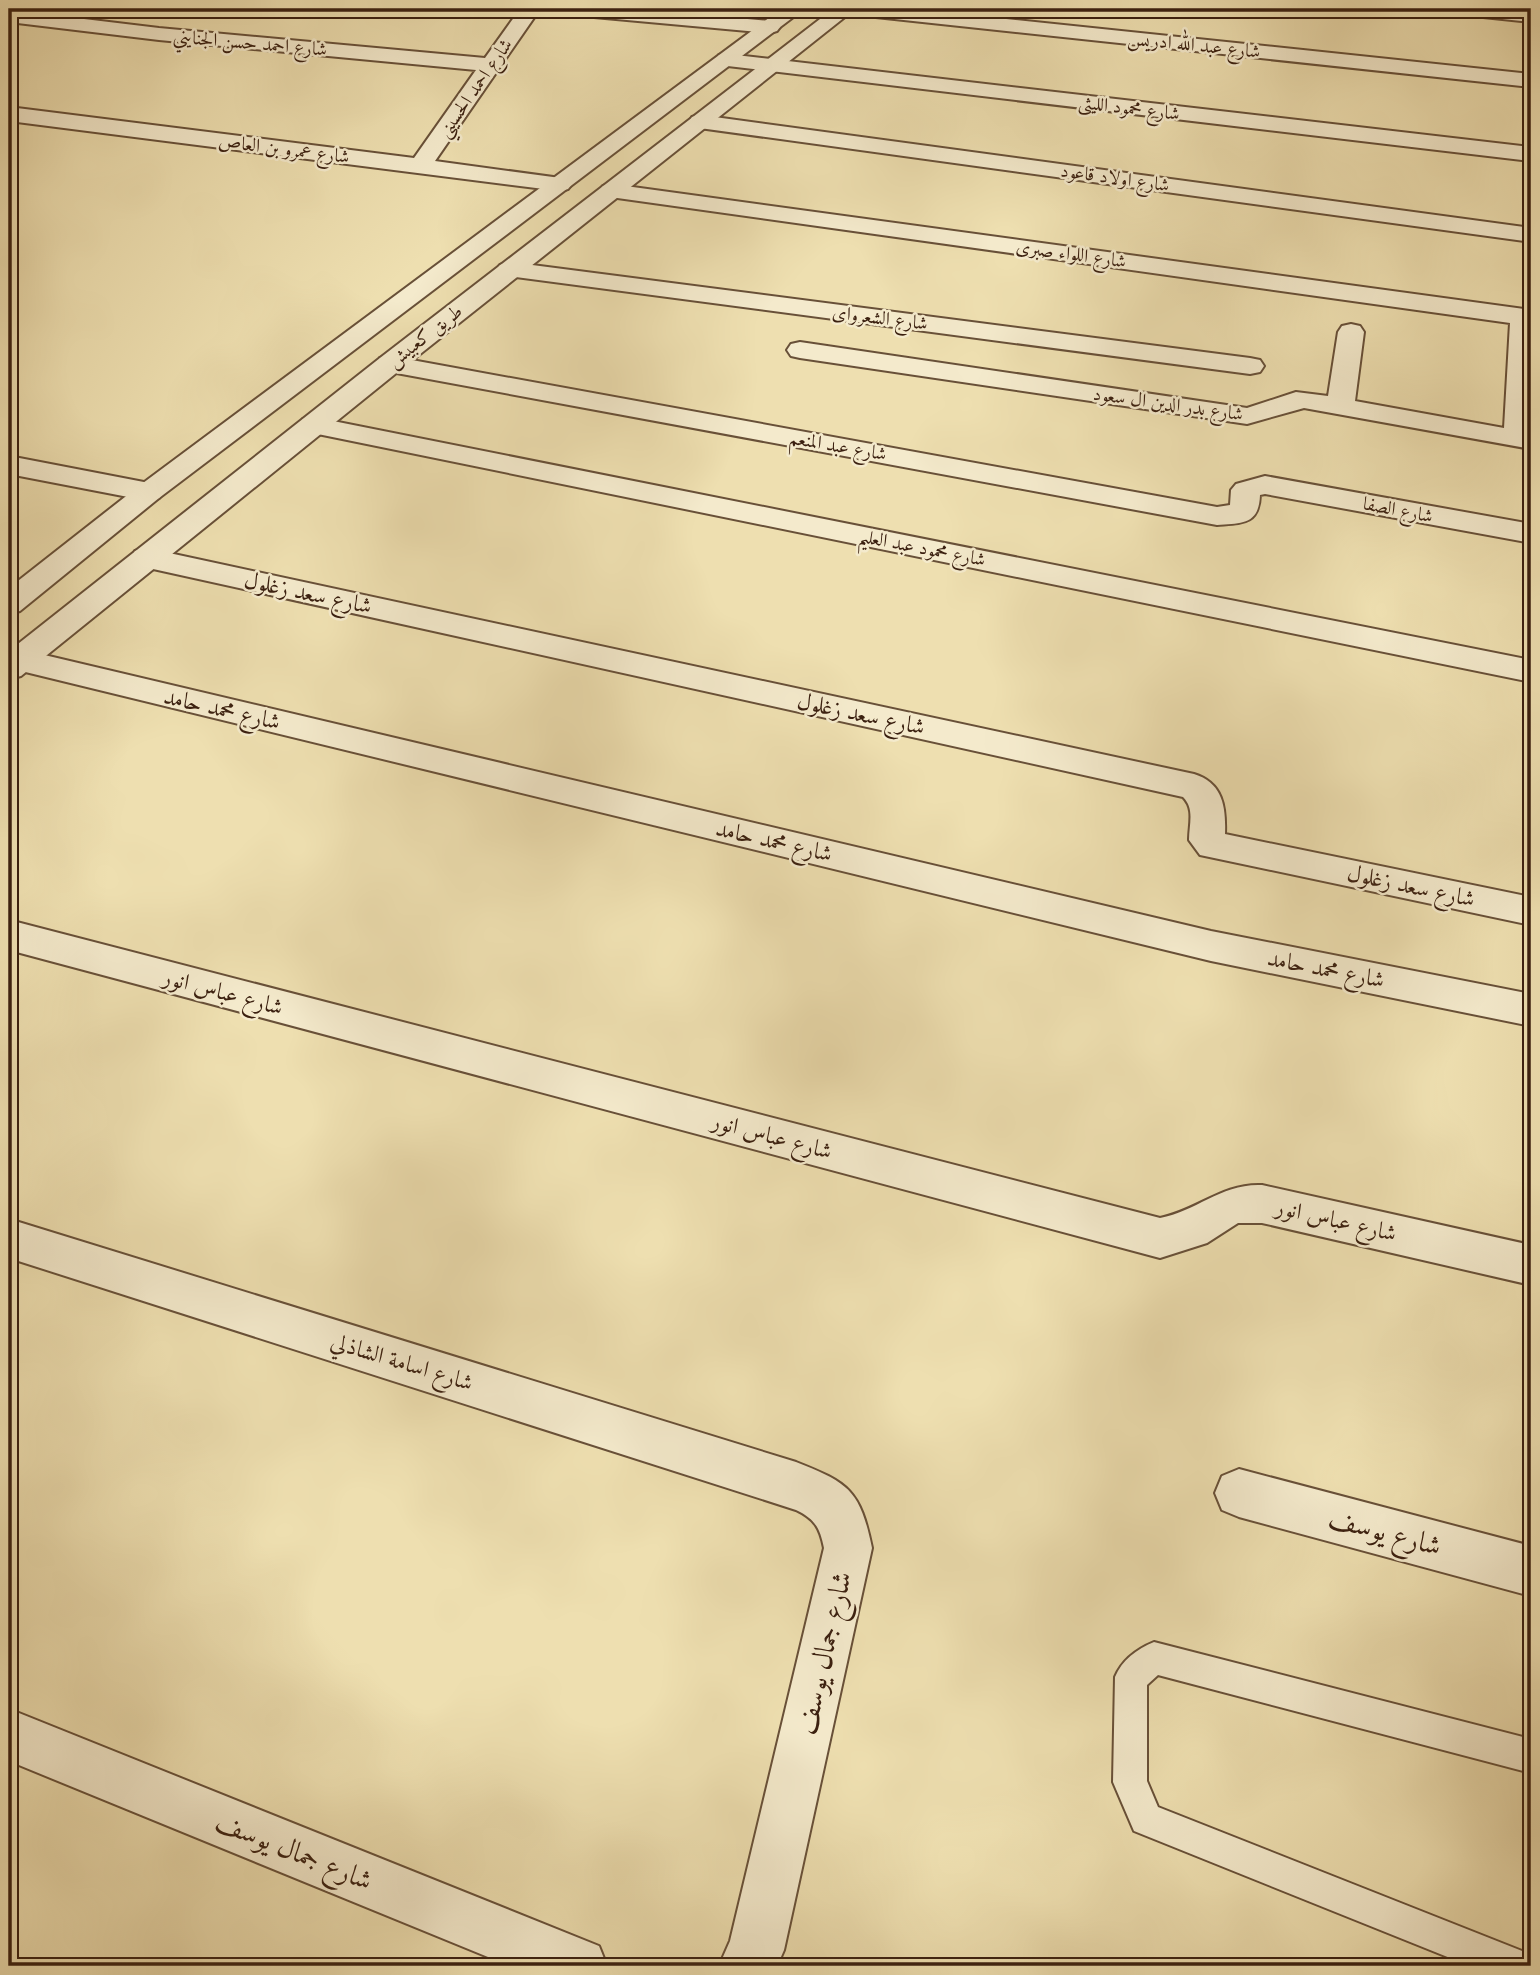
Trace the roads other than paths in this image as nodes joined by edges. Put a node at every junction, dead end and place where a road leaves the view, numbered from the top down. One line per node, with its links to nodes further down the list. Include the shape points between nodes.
1 (530, 9): 11 (street, شارع احمد الحسيني)
2 (572, 9): 9 (street)
3 (794, 9): 9 (street, طريق كعبيش)
4 (845, 9): 12 (street, طريق كعبيش)
5 (857, 9): 13 (street, شارع عبد الله ادريس)
6 (1464, 9): 8 (street)
7 (9, 16): 11 (street, شارع احمد حسن الجنايني)
8 (1531, 16)
9 (770, 27): 10 (street, طريق كعبيش)
10 (727, 60): 12 (street, شارع محمود الليثى); 18 (street, طريق كعبيش)
11 (491, 65): 17 (street, شارع احمد الحسيني)
12 (771, 66): 15 (street, طريق كعبيش); 16 (street, شارع محمود الليثى)
13 (1531, 81)
14 (9, 114): 17 (street, شارع عمرو بن العاص)
15 (700, 122): 19 (street, طريق كعبيش); 20 (street, شارع اولاد قاعود)
16 (1531, 154)
17 (420, 166): 18 (street, شارع عمرو بن العاص)
18 (560, 184): 32 (street, طريق كعبيش)
19 (611, 191): 21 (street, طريق كعبيش); 22 (street, شارع اللواء صبرى)
20 (1531, 234)
21 (509, 270): 25 (street, طريق كعبيش); 26 (street, شارع الشعرواى)
22 (1527, 317): 29 (street)
23 (1351, 332): 27 (street)
24 (800, 349): 27 (street, شارع بدر الدين ال سعود, via 1247,415 1261,415 1294,400)
25 (390, 364): 28 (street, طريق كعبيش); 31 (street, شارع عبد المنعم, via 1217,516 1239,514 1245,509 1245,490)
26 (1251, 366)
27 (1340, 407): 29 (street, شارع بدر الدين ال سعود)
28 (313, 425): 34 (street, طريق كعبيش); 38 (street, شارع محمود عبد العليم)
29 (1524, 440)
30 (9, 465): 32 (street)
31 (1265, 485): 33 (street, شارع الصفا)
32 (149, 492): 35 (street, طريق كعبيش)
33 (1531, 534)
34 (146, 558): 36 (street, طريق كعبيش); 39 (street, شارع سعد زغلول, via 1194,787 1206,798 1207,840 1213,845)
35 (17, 597): 36 (street)
36 (80, 610): 37 (street, طريق كعبيش)
37 (14, 664): 41 (street, شارع محمد حامد, via 1197,942)
38 (1531, 671)
39 (1531, 911)
40 (9, 935): 43 (street, شارع عباس انور, via 1160,1238 1200,1226 1222,1209 1242,1202)
41 (1531, 1010)
42 (9, 1238): 44 (street, شارع اسامة الشاذلي)
43 (1531, 1265)
44 (796, 1486): 50 (street, شارع جمال يوسف, via 818,1494 841,1514 848,1548 756,1950)
45 (1239, 1493): 46 (street, شارع يوسف)
46 (1531, 1572)
47 (9, 1735): 49 (street, شارع جمال يوسف)
48 (1531, 1756): 51 (lane, via 1154,1658 1131,1677 1130,1782 1146,1819)
49 (579, 1966)
50 (747, 1966)
51 (1514, 1966)

